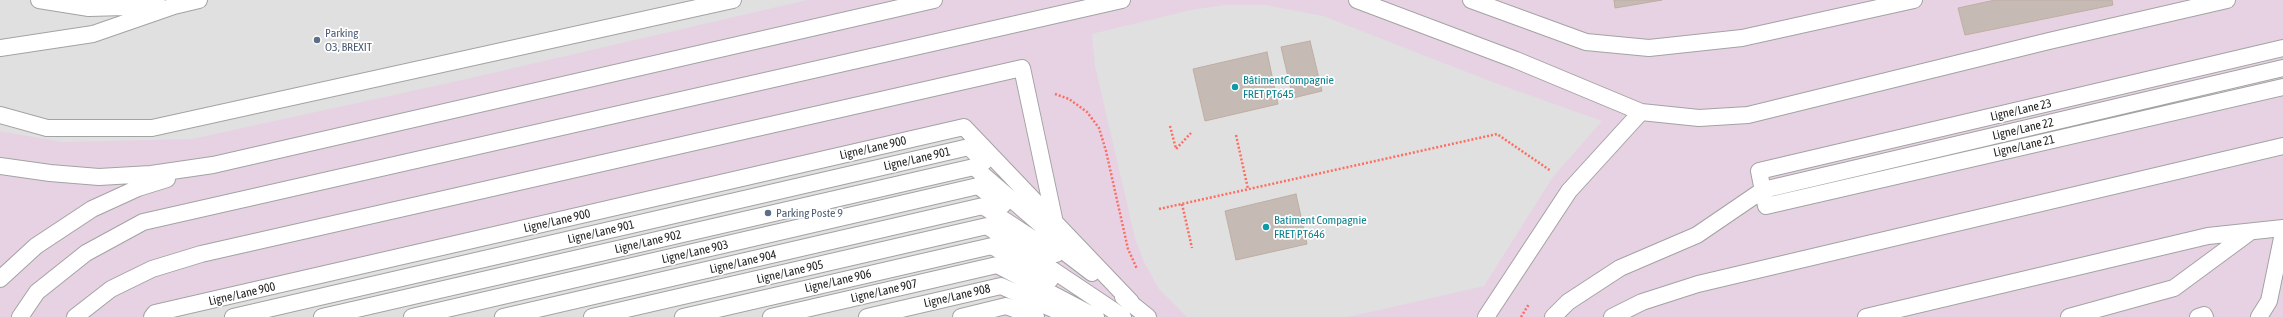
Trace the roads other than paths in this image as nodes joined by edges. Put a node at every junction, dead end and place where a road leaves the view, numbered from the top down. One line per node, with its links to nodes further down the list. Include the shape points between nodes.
1 (39, 0): 10 (lane, via 89,8)
2 (199, 0): 10 (lane)
3 (733, 0): 16 (lane, via 152,128 47,128)
4 (934, 0): 18 (lane)
5 (1122, 0): 27 (lane, via 143,222 86,253 37,292)
6 (1357, 0): 15 (lane)
7 (1471, 0): 8 (lane, via 1586,42 1649,48 1742,38)
8 (1914, 0)
9 (2227, 0): 15 (lane, via 1748,115 1699,118)
10 (174, 6): 11 (lane, via 93,34)
11 (0, 48)
12 (2283, 48): 20 (lane, Ligne/Lane 23, via 1759,171)
13 (2283, 68): 20 (lane, Ligne/Lane 22)
14 (2283, 87): 20 (lane, Ligne/Lane 21, via 1766,206)
15 (1641, 112): 45 (lane, via 1569,191)
16 (0, 115)
17 (2283, 146): 47 (lane, via 1698,284 1642,302)
18 (213, 165): 19 (lane, via 151,174 99,177); 25 (lane, via 138,188 92,209 36,246)
19 (0, 166)
20 (1763, 190): 46 (lane, via 1697,235 1620,268 1568,302)
21 (1055, 223): 26 (lane); 28 (lane, via 1022,68 201,254 152,269 111,289); 29 (lane, Ligne/Lane 900, via 964,127 155,313)
22 (2283, 228): 23 (lane)
23 (2253, 230): 48 (lane, via 2208,236); 49 (lane, via 2174,288)
24 (2283, 233): 50 (lane, via 2269,302)
25 (0, 279)
26 (1131, 302): 30 (lane, Ligne/Lane 901, via 969,147); 31 (lane, Ligne/Lane 902, via 974,167); 32 (lane, Ligne/Lane 903, via 978,186); 33 (lane, Ligne/Lane 904, via 983,206); 44 (lane)
27 (20, 317)
28 (75, 317)
29 (152, 317)
30 (233, 317)
31 (322, 317)
32 (412, 317)
33 (503, 317)
34 (592, 317): 43 (lane, Ligne/Lane 905, via 987,226)
35 (683, 317): 42 (lane, Ligne/Lane 906, via 992,246)
36 (771, 317): 41 (lane, Ligne/Lane 907, via 997,265)
37 (867, 317): 40 (lane, Ligne/Lane 908, via 1001,286)
38 (960, 317): 39 (lane, via 1006,306)
39 (1036, 317)
40 (1072, 317)
41 (1096, 317)
42 (1112, 317)
43 (1124, 317)
44 (1148, 317)
45 (1486, 317)
46 (1553, 317)
47 (1612, 317)
48 (1866, 317)
49 (2069, 317)
50 (2259, 317)

